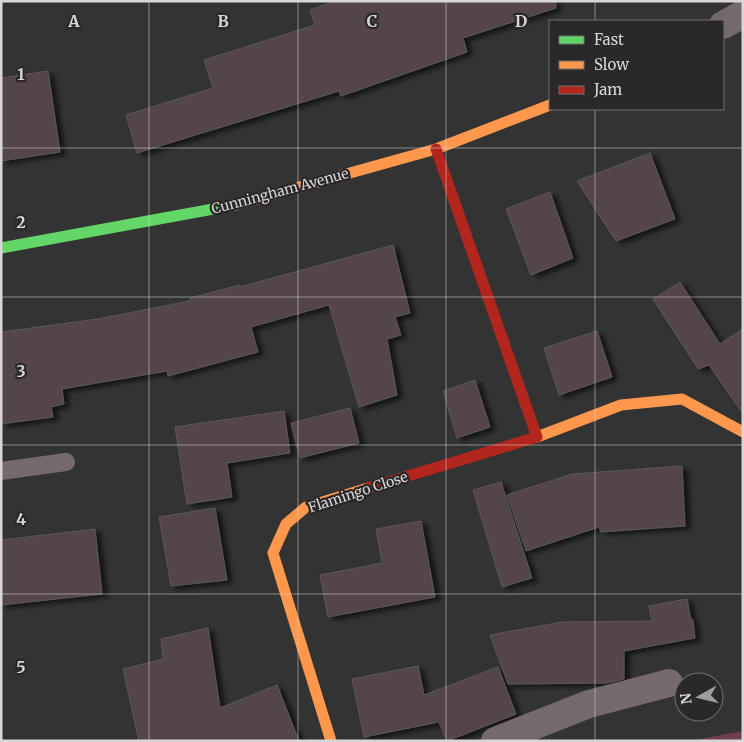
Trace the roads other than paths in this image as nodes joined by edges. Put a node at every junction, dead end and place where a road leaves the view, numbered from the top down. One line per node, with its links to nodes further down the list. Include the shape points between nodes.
1 (743, 14): 2 (street)
2 (724, 24)
3 (549, 105): 4 (street, Cunningham Avenue)
4 (436, 149): 5 (street, Cunningham Avenue, via 235,205); 7 (street)
5 (1, 248)
6 (743, 432): 7 (street, Flamingo Close, via 682,399 621,406)
7 (538, 437): 11 (street, Flamingo Close, via 306,506 286,524 273,553)
8 (66, 462): 9 (lane)
9 (1, 471)
10 (668, 683): 12 (street, via 589,704)
11 (331, 741)
12 (495, 741)

